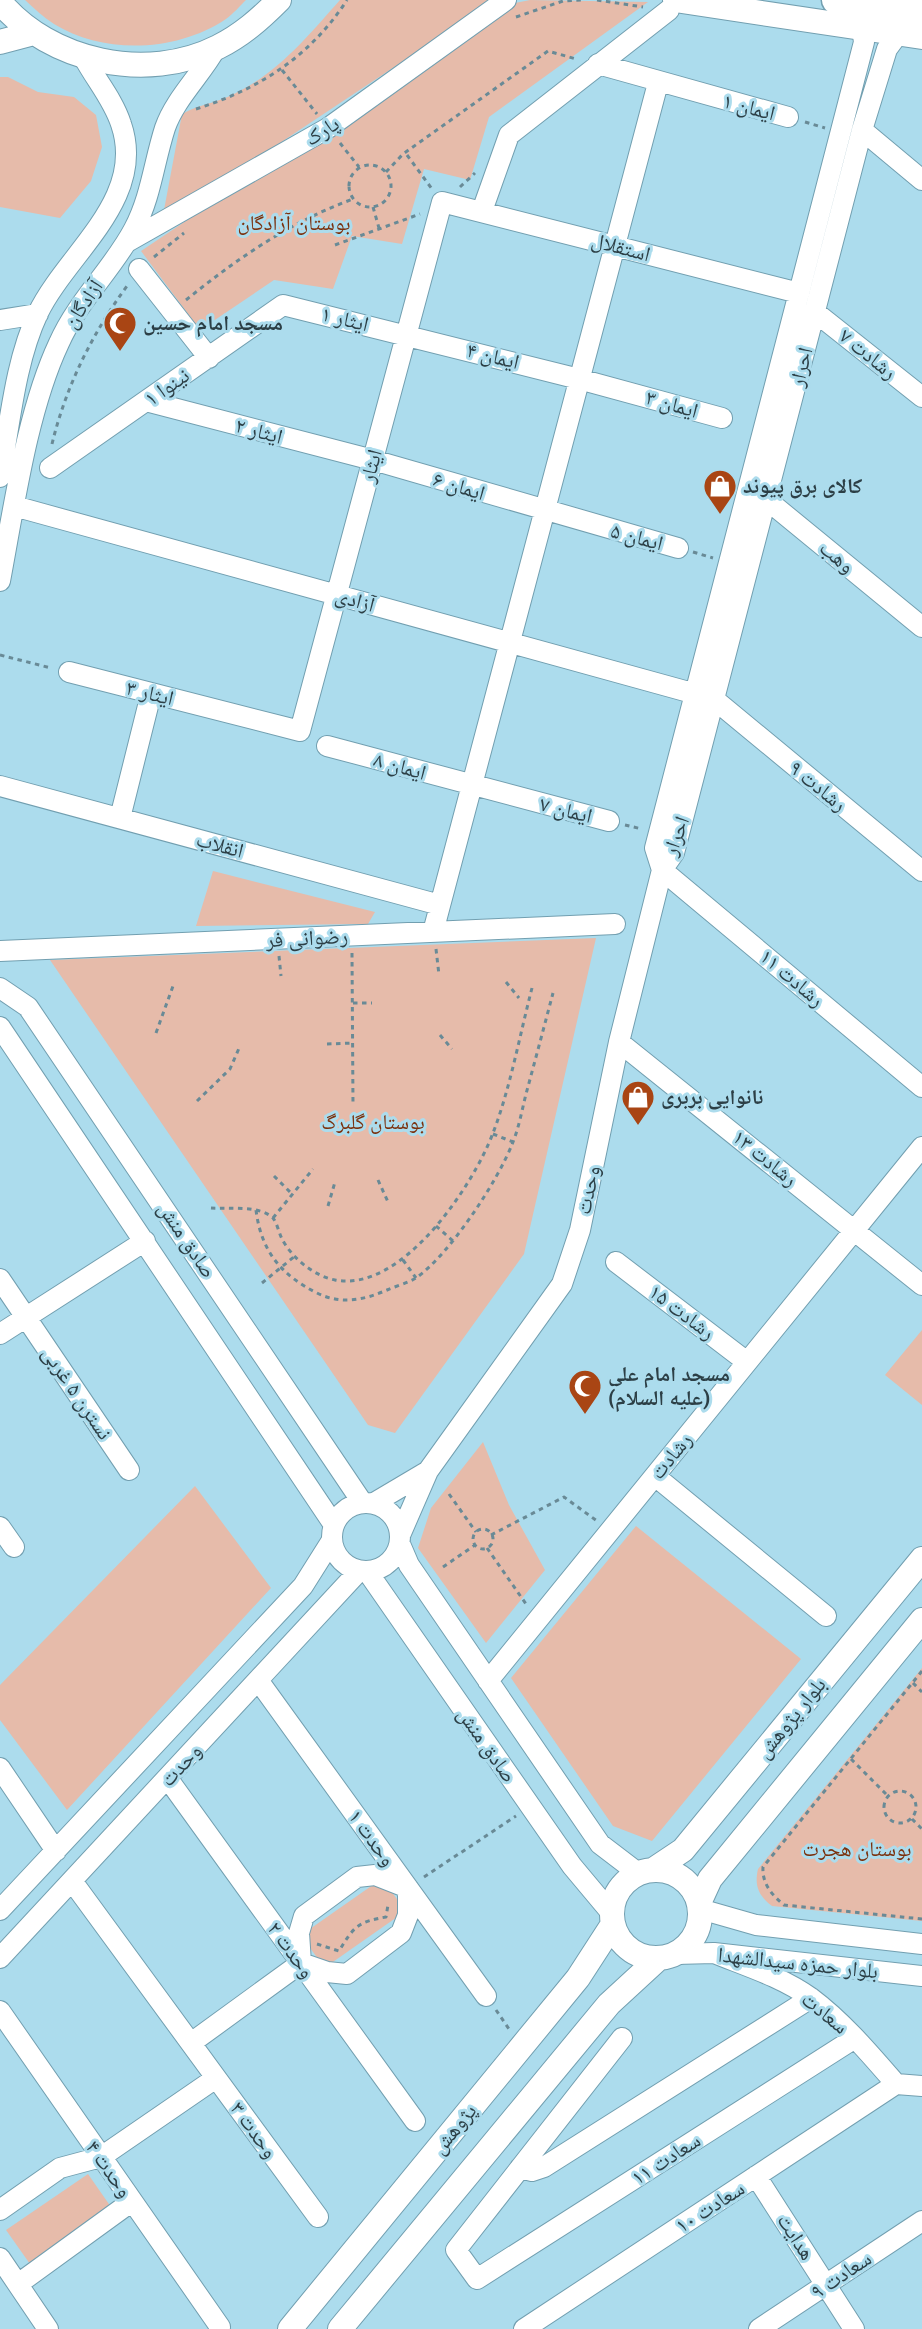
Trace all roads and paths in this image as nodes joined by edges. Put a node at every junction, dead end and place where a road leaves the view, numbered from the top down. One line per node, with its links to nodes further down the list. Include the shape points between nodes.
1 (279, 0): 15 (main road, via 255,25)
2 (347, 0): 19 (path, via 314,43 282,70 245,92)
3 (506, 0): 34 (street, پارک, via 328,128)
4 (581, 0): 9 (path, via 563,1)
5 (836, 0): 8 (highway)
6 (0, 2): 11 (main road)
7 (672, 5): 10 (main road); 17 (street, via 646,31)
8 (922, 13)
9 (511, 20)
10 (862, 28): 12 (main road); 22 (street, احرار, via 864,42)
11 (34, 33): 14 (main road); 16 (main road)
12 (898, 34): 13 (main road); 21 (street, احرار, via 887,49)
13 (922, 37)
14 (0, 42)
15 (216, 48): 16 (main road, via 184,59 151,64 117,63); 34 (street, آزادگان, via 176,105 147,197)
16 (84, 56): 42 (street, آزادگان, via 122,124 125,164 103,221)
17 (598, 64): 18 (street, ایمان ۱); 26 (path, via 548,51 403,154); 31 (street, via 509,135)
18 (658, 83): 20 (street, ایمان ۱); 36 (street)
19 (192, 111)
20 (788, 117): 22 (path, ایمان ۱)
21 (862, 130): 27 (street); 41 (street, احرار)
22 (841, 132): 38 (street, احرار)
23 (346, 137): 24 (path)
24 (332, 146)
25 (407, 155): 29 (path)
26 (386, 172): 28 (path, via 374,165 359,167 348,185); 30 (path, via 390,179 389,194)
27 (922, 180)
28 (353, 199): 30 (path); 40 (path, via 260,243)
29 (442, 202): 31 (street, استقلال); 33 (path, via 411,219); 44 (street, ایثار)
30 (373, 207): 33 (path)
31 (482, 210): 36 (street, استقلال)
32 (192, 228): 37 (path)
33 (379, 228): 35 (path)
34 (125, 243): 55 (street, آزادگان, via 59,341 43,381)
35 (335, 245)
36 (615, 246): 38 (street, استقلال); 46 (street)
37 (139, 269): 40 (street); 51 (path, via 68,386 50,452)
38 (799, 293): 53 (street, احرار)
39 (283, 305): 44 (street, ایثار ۱); 45 (street, نینوا ۱)
40 (172, 311): 45 (street)
41 (815, 312): 47 (street, رشادت ۷); 54 (street, احرار)
42 (38, 314): 43 (street); 52 (street, آزادگان, via 18,381)
43 (0, 320)
44 (406, 334): 46 (street, ایمان ۴); 50 (street, ایثار)
45 (209, 358): 48 (street, نینوا ۱)
46 (579, 378): 49 (street, ایمان ۳); 56 (street)
47 (922, 397)
48 (146, 401): 50 (street, ایثار ۲); 51 (street, نینوا ۱)
49 (722, 418)
50 (373, 460): 56 (street, ایمان ۶); 60 (street, ایثار)
51 (50, 468)
52 (0, 477)
53 (747, 495): 54 (street, وهب); 58 (street, احرار)
54 (767, 500): 61 (street, وهب); 67 (street, احرار)
55 (14, 506): 59 (street, آزادگان); 60 (street, آزادی)
56 (544, 511): 57 (street, ایمان ۵); 62 (street)
57 (678, 548): 58 (path, ایمان ۵)
58 (729, 563): 65 (street, احرار)
59 (0, 582)
60 (336, 595): 62 (street, آزادی); 68 (street, ایثار)
61 (922, 627)
62 (509, 644): 65 (street, آزادی); 71 (street)
63 (0, 655): 64 (path)
64 (69, 672): 66 (street, ایثار ۳)
65 (696, 693): 74 (street, احرار)
66 (151, 694): 68 (street, ایثار ۳); 72 (street)
67 (715, 700): 75 (street, احرار, via 674,854); 76 (street, رشادت ۹)
68 (300, 731)
69 (327, 746): 71 (street, ایمان ۸)
70 (0, 786): 72 (street, انقلاب)
71 (472, 786): 73 (street, ایمان ۷); 77 (street)
72 (120, 818): 77 (street, انقلاب)
73 (609, 821): 74 (path, ایمان ۷)
74 (659, 834): 75 (street, احرار, via 655,848)
75 (662, 870): 95 (street, وحدت); 99 (street, رشادت ۱۱)
76 (922, 871)
77 (440, 905): 79 (street)
78 (615, 924): 79 (street, رضوانی فر)
79 (433, 932): 80 (street, رضوانی فر); 82 (path)
80 (351, 936): 81 (street, رضوانی فر); 90 (path)
81 (0, 951)
82 (439, 975)
83 (506, 982): 88 (path)
84 (172, 986): 92 (path)
85 (0, 988): 134 (street, صادق منش, via 28,1007)
86 (532, 988): 102 (path)
87 (553, 993): 103 (path)
88 (519, 998)
89 (372, 1003): 90 (path)
90 (353, 1004): 94 (path)
91 (0, 1026): 117 (street, صادق منش)
92 (156, 1033)
93 (440, 1035): 98 (path)
94 (354, 1042): 96 (path); 101 (path)
95 (619, 1042): 116 (street, رشادت ۱۳); 131 (street, وحدت, via 580,1230 562,1284)
96 (327, 1044)
97 (240, 1046): 100 (path, via 230,1069)
98 (452, 1049)
99 (922, 1087)
100 (197, 1101)
101 (353, 1106)
102 (493, 1134): 103 (path); 115 (path, via 467,1183)
103 (513, 1142): 118 (path, via 486,1193)
104 (922, 1147): 116 (street, رشادت)
105 (313, 1168): 109 (path)
106 (274, 1176): 109 (path)
107 (378, 1180): 110 (path)
108 (335, 1182): 111 (path)
109 (292, 1194): 114 (path)
110 (388, 1202)
111 (328, 1206)
112 (211, 1208): 113 (path)
113 (256, 1210): 114 (path); 122 (path, via 265,1248)
114 (273, 1218): 119 (path)
115 (436, 1227): 118 (path); 120 (path)
116 (854, 1230): 126 (street, رشادت ۱۳); 129 (street, رشادت)
117 (145, 1241): 127 (street); 138 (street, صادق منش)
118 (453, 1241): 124 (path)
119 (295, 1256): 120 (path, via 310,1269 335,1280 364,1279); 122 (path)
120 (403, 1260): 124 (path)
121 (616, 1262): 129 (street, رشادت ۱۵)
122 (280, 1268): 124 (path, via 322,1296 340,1300 365,1299); 125 (path)
123 (0, 1278): 127 (street, نسترن ۵ غربی)
124 (416, 1278)
125 (262, 1283)
126 (922, 1285)
127 (26, 1317): 128 (street); 130 (street, نسترن ۵ غربی)
128 (0, 1334)
129 (747, 1362): 132 (street, رشادت)
130 (129, 1470)
131 (428, 1471): 134 (street, وحدت); 140 (street, وحدت)
132 (655, 1476): 136 (street, رشادت); 147 (street)
133 (449, 1494): 137 (path)
134 (368, 1503): 138 (street, via 343,1511); 140 (street, via 392,1514)
135 (0, 1527): 142 (street)
136 (610, 1530): 139 (path, via 564,1497); 148 (street, رشادت)
137 (476, 1532): 139 (path, via 484,1530); 141 (path)
138 (333, 1533): 146 (street, via 341,1560); 162 (street, وحدت, via 303,1586)
139 (491, 1534): 143 (path, via 492,1543)
140 (401, 1538): 146 (street, via 390,1563); 152 (street, صادق منش, via 409,1564)
141 (475, 1545): 143 (path); 145 (path)
142 (14, 1547)
143 (487, 1548): 148 (path)
144 (922, 1558): 163 (main road, بلوار پژوهش, via 683,1850)
145 (443, 1567)
146 (363, 1571): 151 (street, وحدت); 159 (street, صادق منش)
147 (826, 1616)
148 (538, 1620): 152 (street, رشادت)
149 (922, 1620): 166 (main road, بلوار پژوهش, via 710,1880)
150 (922, 1671): 153 (path)
151 (258, 1680): 157 (street, وحدت); 165 (street, وحدت ۱)
152 (488, 1681): 163 (street, صادق منش, via 600,1844)
153 (913, 1683): 154 (path); 155 (path)
154 (922, 1692)
155 (851, 1759): 158 (path); 168 (path, via 763,1867 762,1877 773,1896 784,1905)
156 (0, 1768): 162 (street)
157 (168, 1779): 164 (street, وحدت); 174 (street, وحدت ۲)
158 (888, 1796): 160 (path, via 884,1807 888,1819 900,1824); 160 (path, via 900,1791 912,1796 917,1807)
159 (530, 1806): 165 (path); 169 (street, صادق منش)
160 (912, 1819): 161 (path)
161 (922, 1829)
162 (56, 1851): 167 (street, وحدت)
163 (646, 1872): 166 (main road, via 668,1872 682,1878 693,1889); 169 (main road, via 626,1882 616,1894)
164 (72, 1881): 173 (street, وحدت); 181 (street, وحدت ۳)
165 (408, 1888): 174 (path, via 388,1897 386,1917 363,1921 351,1930 339,1951 318,1943); 174 (street, via 408,1916 401,1933 347,1974); 174 (street, via 375,1875 357,1877 304,1916 299,1933); 176 (street, وحدت ۱)
166 (700, 1906): 170 (street, بلوار حمزه سیدالشهدا, via 756,1925); 172 (main road, via 696,1933 687,1946)
167 (0, 1910)
168 (922, 1919)
169 (613, 1920): 172 (main road, via 630,1950 644,1956); 182 (main road, پژوهش, via 578,1978)
170 (922, 1944)
171 (714, 1953): 172 (street, بلوار حمزه سیدالشهدا); 175 (street, بلوار حمزه سیدالشهدا); 177 (street, سعادت, via 773,1977)
172 (667, 1956): 200 (main road, پژوهش, via 609,2004)
173 (0, 1958)
174 (301, 1963): 181 (street); 186 (street, وحدت ۲)
175 (922, 1976)
176 (486, 1996): 182 (path)
177 (811, 1998): 180 (street, سعادت); 188 (street, via 544,2167 532,2171)
178 (0, 2011): 187 (street, وحدت ۴)
179 (622, 2038): 188 (street)
180 (855, 2038): 184 (street, سعادت); 188 (street, سعادت ۱۱, via 477,2279 456,2250)
181 (191, 2043): 183 (street, وحدت ۳)
182 (522, 2047): 199 (main road, پژوهش)
183 (216, 2078): 187 (street); 192 (street, وحدت ۳)
184 (896, 2084): 185 (street); 189 (street, سعادت ۱۰)
185 (922, 2086)
186 (415, 2121)
187 (101, 2157): 190 (street, وحدت ۴); 191 (street, via 60,2168)
188 (520, 2168)
189 (756, 2176): 196 (street, هدایت); 201 (street, سعادت ۱۰)
190 (131, 2202): 195 (street); 197 (street, وحدت ۴)
191 (0, 2210)
192 (318, 2217)
193 (922, 2221): 196 (street, سعادت ۹)
194 (0, 2258): 195 (street)
195 (18, 2284): 198 (street)
196 (827, 2284): 202 (street, سعادت ۹); 203 (street, هدایت)
197 (220, 2326)
198 (48, 2329)
199 (290, 2329)
200 (340, 2329)
201 (524, 2329)
202 (759, 2329)
203 (854, 2329)

